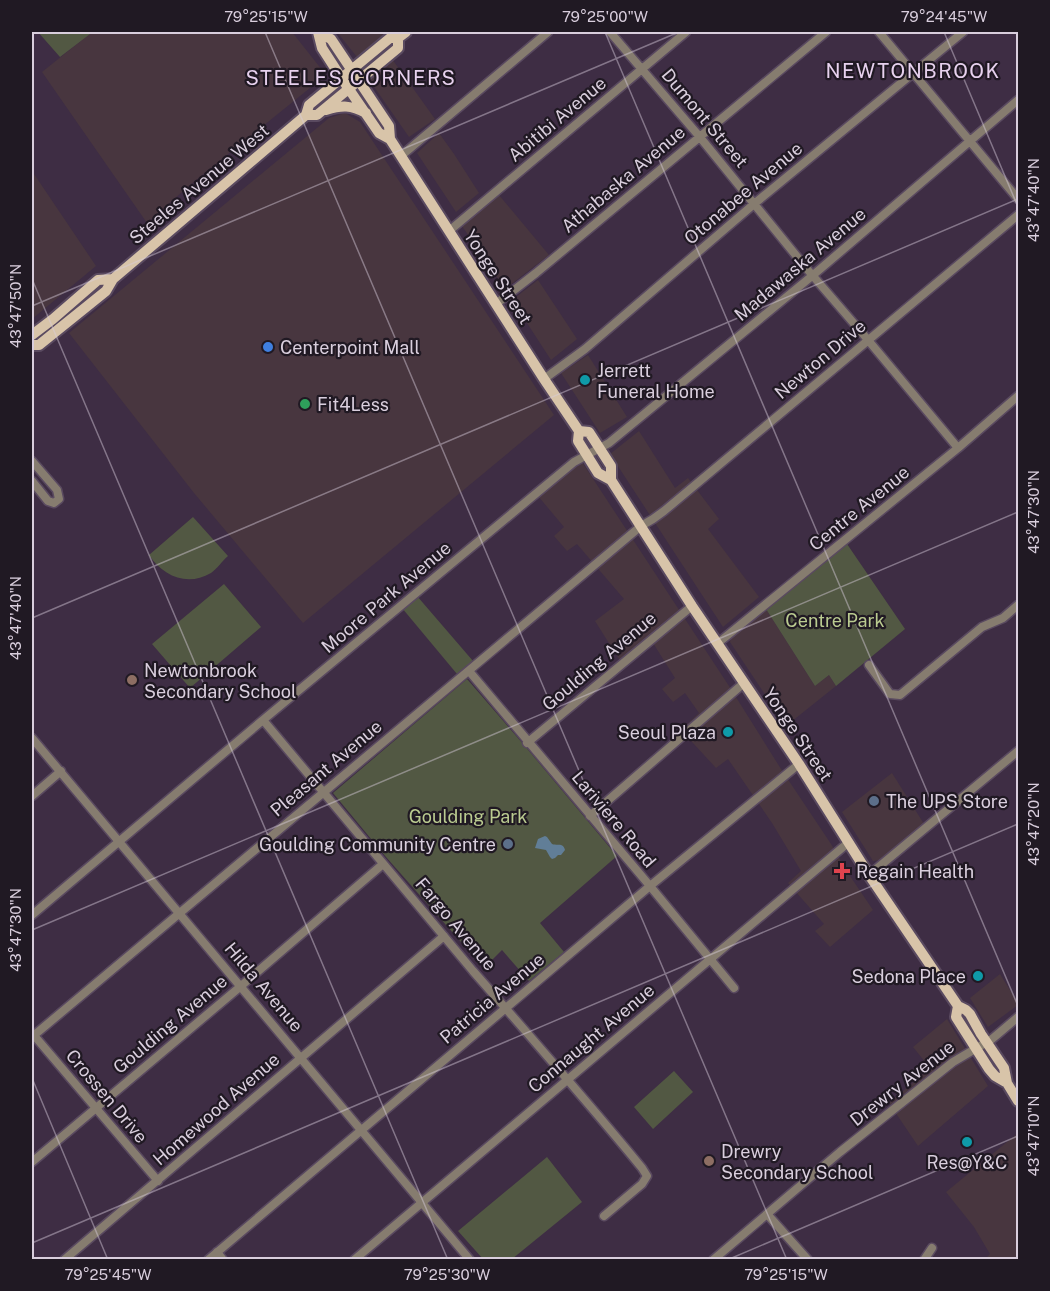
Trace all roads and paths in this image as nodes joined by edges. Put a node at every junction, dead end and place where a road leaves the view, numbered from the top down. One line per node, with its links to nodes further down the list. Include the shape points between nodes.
1 (319, 32): 11 (main road, Yonge Street, via 331,39); 12 (main road, Yonge Street, via 322,48)
2 (548, 32): 21 (street)
3 (610, 32): 9 (street, Dumont Street)
4 (686, 32): 9 (street, Abitibi Avenue)
5 (826, 32): 18 (street, Athabaska Avenue)
6 (879, 32): 10 (street)
7 (963, 32): 10 (street, Otonabee Avenue)
8 (402, 34): 11 (main road, via 390,38)
9 (642, 69): 18 (street, Dumont Street); 25 (street, Abitibi Avenue)
10 (914, 73): 20 (street); 23 (street, Otonabee Avenue)
11 (355, 76): 12 (main road, Steeles Avenue West); 13 (main road, Steeles Avenue West); 19 (main road, Yonge Street, via 389,126)
12 (342, 79): 13 (main road, Yonge Street); 17 (main road, Steeles Avenue West, via 309,105)
13 (349, 88): 15 (main road, Steeles Avenue West); 16 (main road, Yonge Street)
14 (1018, 100): 20 (street, Madawaska Avenue)
15 (323, 111): 16 (main road, via 348,106); 17 (main road, Steeles Avenue West)
16 (366, 113): 19 (main road, Yonge Street, via 379,133)
17 (306, 115): 27 (main road, Steeles Avenue West)
18 (699, 136): 23 (street, Dumont Street); 28 (street, Athabaska Avenue)
19 (390, 139): 21 (main road, Yonge Street)
20 (970, 140): 22 (street); 26 (street, Madawaska Avenue)
21 (401, 156): 25 (main road, Yonge Street)
22 (1018, 199)
23 (754, 204): 26 (street, Dumont Street); 34 (street, Otonabee Avenue, via 585,349)
24 (1018, 215): 32 (street, Newton Drive)
25 (449, 231): 28 (main road, Yonge Street)
26 (812, 276): 32 (street, Dumont Street); 38 (street, Madawaska Avenue)
27 (113, 279): 29 (main road, Steeles Avenue West, via 98,280); 30 (main road, Steeles Avenue West, via 106,291)
28 (496, 304): 34 (main road, Yonge Street)
29 (59, 314): 30 (main road); 31 (main road, Steeles Avenue West)
30 (67, 322): 33 (main road, Steeles Avenue West, via 39,345)
31 (32, 335)
32 (868, 340): 37 (street, Dumont Street); 45 (street, Newton Drive)
33 (32, 345)
34 (544, 379): 36 (main road, Yonge Street)
35 (1018, 396): 37 (street, Centre Avenue)
36 (579, 431): 38 (main road, Yonge Street, via 589,432); 39 (main road, Yonge Street, via 578,441)
37 (958, 448): 48 (street, Centre Avenue)
38 (599, 449): 39 (street, Moore Park Avenue); 41 (main road, Yonge Street, via 611,466)
39 (587, 456): 41 (main road, Yonge Street, via 598,473); 52 (street, Moore Park Avenue, via 574,462)
40 (32, 461): 43 (street)
41 (611, 480): 45 (main road, Yonge Street)
42 (32, 481): 44 (street)
43 (51, 483): 44 (street); 44 (street, via 59,499 54,503 48,501)
44 (40, 492)
45 (641, 526): 47 (main road, Yonge Street); 50 (street, Pleasant Avenue)
46 (1018, 605): 49 (street, via 982,627 900,695 890,694)
47 (692, 606): 48 (main road, Yonge Street); 54 (street, Goulding Avenue)
48 (718, 643): 51 (main road, Yonge Street)
49 (869, 665)
50 (468, 671): 54 (street, Lariviere Road); 58 (street, Pleasant Avenue)
51 (744, 683): 56 (main road, Yonge Street); 60 (street)
52 (263, 720): 58 (street, Fargo Avenue); 61 (street, Moore Park Avenue)
53 (32, 738): 57 (street, Hilda Avenue)
54 (527, 742): 60 (street, Lariviere Road)
55 (1018, 751): 64 (street)
56 (799, 764): 62 (main road, Yonge Street); 65 (street, Patricia Avenue)
57 (61, 771): 59 (street); 61 (street, Hilda Avenue)
58 (323, 791): 63 (street, Fargo Avenue); 66 (street, Pleasant Avenue)
59 (32, 796)
60 (590, 816): 65 (street, Lariviere Road)
61 (118, 842): 66 (street, Hilda Avenue); 67 (street, Moore Park Avenue)
62 (849, 842): 64 (main road, Yonge Street); 69 (street, Connaught Avenue)
63 (383, 864): 68 (street, Fargo Avenue); 70 (street, Goulding Avenue)
64 (870, 875): 72 (main road, Yonge Street)
65 (650, 886): 69 (street, Lariviere Road); 73 (street, Patricia Avenue)
66 (179, 913): 70 (street, Hilda Avenue); 75 (street, Pleasant Avenue)
67 (32, 915)
68 (444, 936): 73 (street, Fargo Avenue); 78 (street, Homewood Avenue)
69 (710, 959): 71 (street, Lariviere Road); 79 (street, Connaught Avenue)
70 (241, 986): 78 (street, Hilda Avenue); 82 (street, Goulding Avenue)
71 (734, 988)
72 (958, 1006): 76 (main road, Yonge Street, via 970,1014); 77 (main road, Yonge Street, via 956,1017)
73 (505, 1008): 79 (street, Fargo Avenue); 83 (street, Patricia Avenue)
74 (1018, 1017): 76 (street, Drewry Avenue)
75 (32, 1035): 82 (street, Crossen Drive)
76 (986, 1042): 77 (street, Drewry Avenue); 80 (main road, Yonge Street, via 1004,1068)
77 (975, 1049): 80 (main road, Yonge Street, via 995,1076); 87 (street, Drewry Avenue, via 840,1152)
78 (302, 1058): 83 (street, Hilda Avenue); 85 (street, Homewood Avenue)
79 (568, 1079): 86 (street, Connaught Avenue); 88 (street, Fargo Avenue, via 647,1176)
80 (1007, 1083): 81 (main road, Yonge Street)
81 (1018, 1101)
82 (95, 1109): 84 (street, Goulding Avenue); 85 (street, Crossen Drive)
83 (361, 1130): 86 (street, Hilda Avenue); 90 (street, Patricia Avenue)
84 (32, 1162)
85 (158, 1181): 92 (street, Homewood Avenue)
86 (422, 1203): 94 (street, Connaught Avenue); 95 (street, Hilda Avenue)
87 (767, 1214): 91 (street, Drewry Avenue); 96 (street)
88 (604, 1216)
89 (932, 1248): 97 (street)
90 (220, 1256): 93 (street, Patricia Avenue)
91 (715, 1259)
92 (64, 1260)
93 (208, 1260)
94 (354, 1260)
95 (470, 1260)
96 (808, 1260)
97 (924, 1260)

